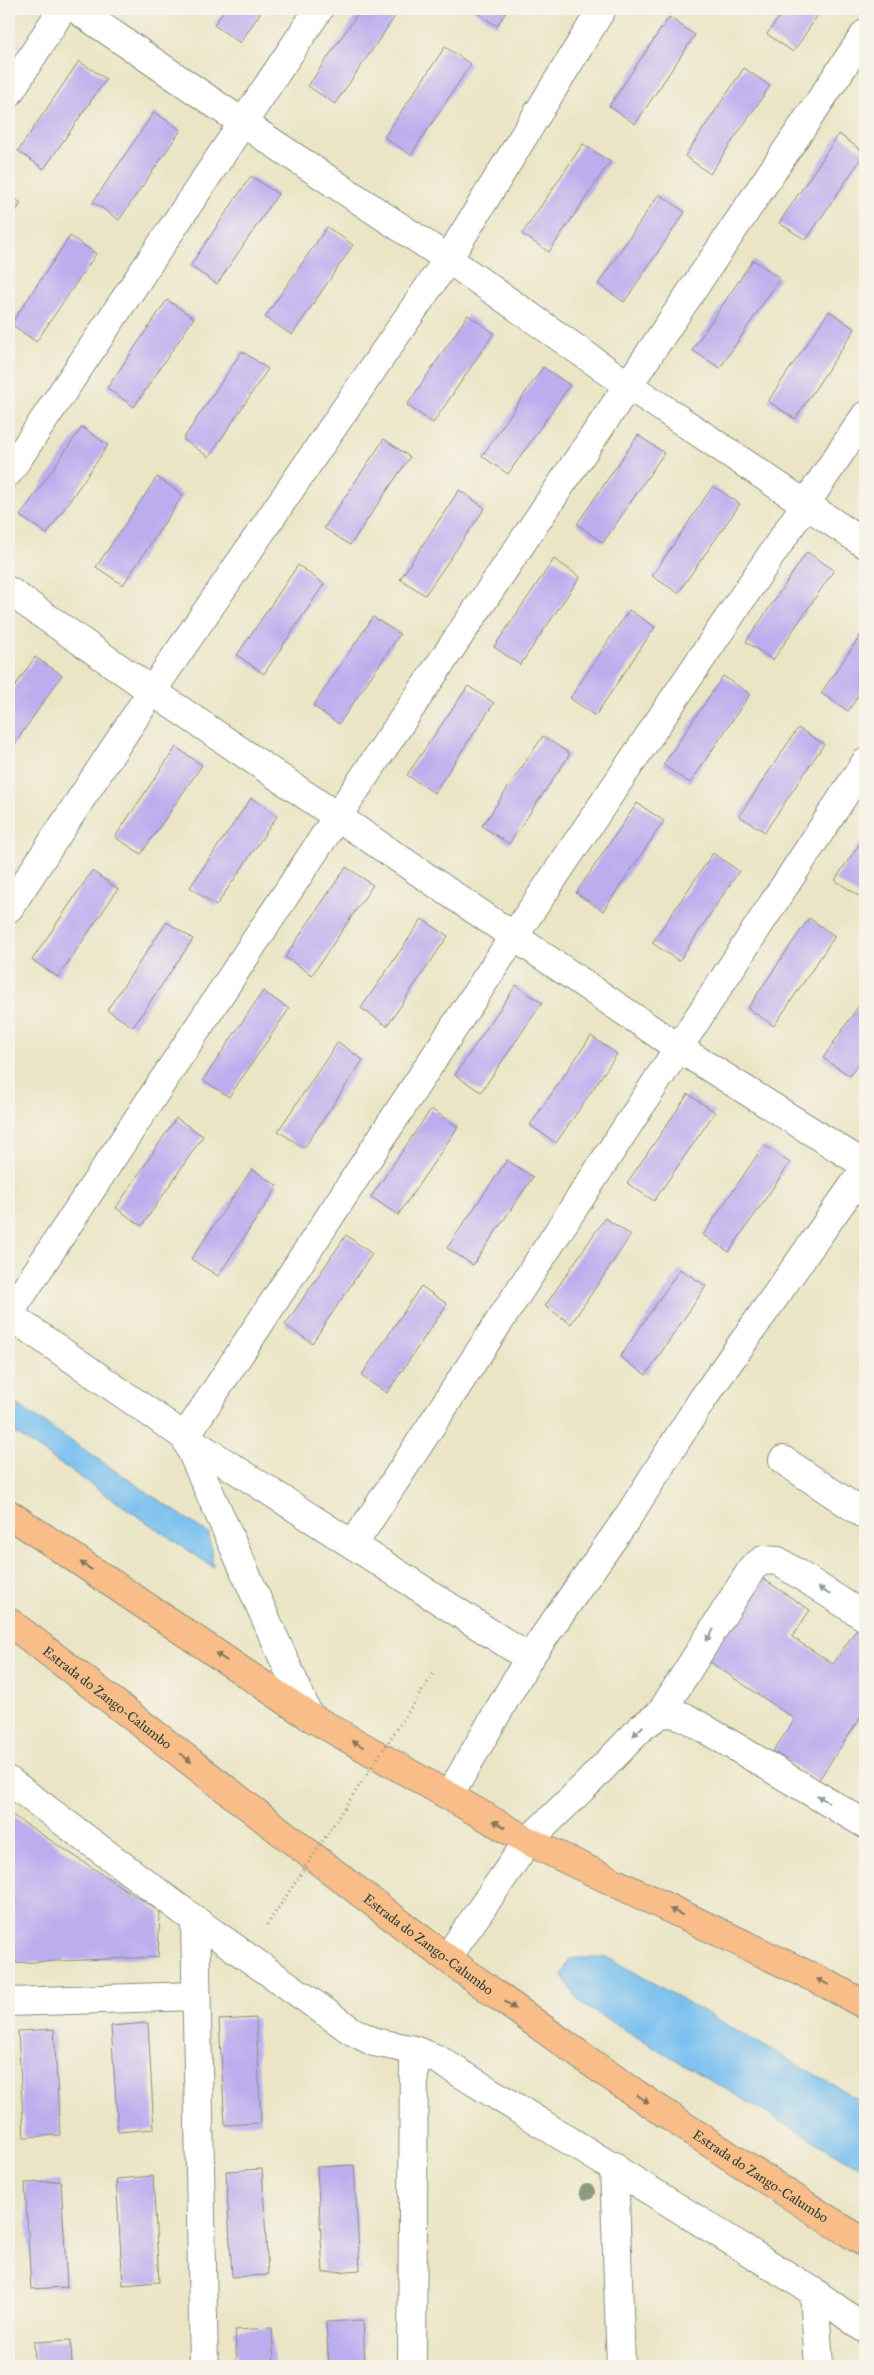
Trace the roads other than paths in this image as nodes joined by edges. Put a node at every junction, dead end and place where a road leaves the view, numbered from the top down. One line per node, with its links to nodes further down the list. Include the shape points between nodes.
1 (62, 9): 6 (street)
2 (76, 9): 7 (street)
3 (319, 9): 7 (street)
4 (602, 9): 8 (street)
5 (865, 34): 9 (street)
6 (9, 93)
7 (243, 123): 8 (street); 11 (street)
8 (448, 259): 9 (street); 15 (street)
9 (628, 385): 12 (street); 17 (street)
10 (865, 416): 12 (street)
11 (9, 472)
12 (807, 504): 13 (street); 19 (street)
13 (865, 544)
14 (9, 591): 15 (street)
15 (152, 691): 17 (street); 18 (street)
16 (865, 763): 20 (street)
17 (337, 817): 19 (street); 23 (street)
18 (9, 908)
19 (514, 936): 20 (street); 24 (street)
20 (680, 1049): 21 (street); 28 (street)
21 (865, 1165)
22 (865, 1169): 31 (street, via 702,1400 626,1520)
23 (9, 1314): 24 (street)
24 (186, 1437): 28 (street); 33 (street)
25 (783, 1460): 27 (street)
26 (9, 1514): 33 (main road, one-way to 26)
27 (865, 1514)
28 (353, 1545): 31 (street)
29 (865, 1617): 32 (street, one-way to 32, via 778,1561 763,1560 754,1567)
30 (9, 1622): 39 (main road, Estrada do Zango-Calumbo, one-way to 39)
31 (530, 1658): 35 (street)
32 (660, 1714): 36 (street, one-way to 32, via 685,1717); 37 (street, one-way to 37, via 642,1727)
33 (309, 1716): 35 (main road, one-way to 33)
34 (9, 1781): 38 (street)
35 (449, 1796): 37 (main road, one-way to 35)
36 (865, 1824)
37 (528, 1841): 39 (street); 42 (main road, one-way to 37)
38 (195, 1920): 40 (street); 43 (street, via 352,2031 374,2042)
39 (447, 1958): 45 (main road, Estrada do Zango-Calumbo, one-way to 45, via 700,2139)
40 (196, 1996): 41 (street); 48 (street)
41 (9, 2002)
42 (865, 2005)
43 (414, 2050): 44 (street, via 439,2060); 49 (street)
44 (614, 2166): 46 (street); 50 (street)
45 (865, 2243)
46 (814, 2292): 47 (street); 51 (street)
47 (865, 2329)
48 (204, 2366)
49 (412, 2366)
50 (621, 2366)
51 (819, 2366)

